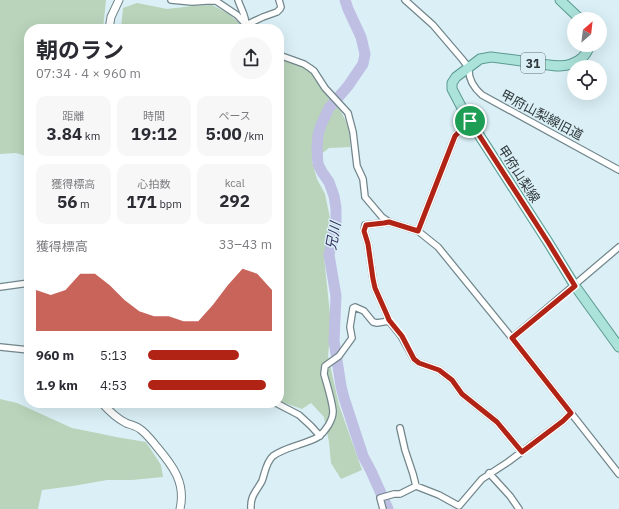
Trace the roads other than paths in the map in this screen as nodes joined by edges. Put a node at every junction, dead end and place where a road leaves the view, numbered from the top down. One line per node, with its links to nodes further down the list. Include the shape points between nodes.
1 (119, 0): 8 (street)
2 (171, 0): 9 (street, via 216,1)
3 (238, 0): 10 (street)
4 (279, 0): 11 (street, via 280,10)
5 (405, 0): 14 (street, via 433,26)
6 (560, 0): 7 (main road)
7 (573, 12)
8 (110, 24)
9 (245, 24)
10 (247, 24)
11 (252, 24)
12 (587, 52): 14 (main road, 甲府山梨線 / 31, via 581,59 565,66 491,57 480,60)
13 (284, 57): 17 (street, via 304,64 314,71 325,88 346,110 353,132 357,166 363,179 365,197)
14 (469, 68): 15 (main road, 甲府山梨線 / 31, via 456,77 452,82 452,89); 16 (street, 甲府山梨線旧道, via 470,80 482,95)
15 (470, 121): 18 (street, via 455,136); 21 (main road, 甲府山梨線 / 31)
16 (619, 170)
17 (389, 222): 18 (street); 23 (street, via 366,225 364,231 375,288)
18 (418, 231): 24 (street, via 438,247)
19 (619, 247): 21 (street)
20 (24, 284): 22 (street)
21 (575, 286): 24 (street); 26 (main road, 甲府山梨線 / 31)
22 (0, 287)
23 (389, 320): 32 (street, via 373,322 364,311 353,308 350,327 352,338 339,356 325,366 324,374 333,412 330,424); 33 (street, via 402,336 414,359 439,370 452,380 462,394 497,422)
24 (512, 338): 30 (street)
25 (0, 347): 27 (street)
26 (619, 347)
27 (24, 349)
28 (284, 407): 32 (street, via 299,415)
29 (107, 408): 37 (street, via 112,414 141,430 173,467 181,488)
30 (571, 413): 33 (street); 35 (street)
31 (400, 428): 36 (street)
32 (320, 436): 38 (street, via 272,456 252,498)
33 (522, 452): 34 (street)
34 (489, 474): 36 (street, via 459,506); 40 (street)
35 (619, 474)
36 (416, 486): 39 (street, via 400,494 380,498)
37 (180, 509)
38 (251, 509)
39 (383, 509)
40 (519, 509)

